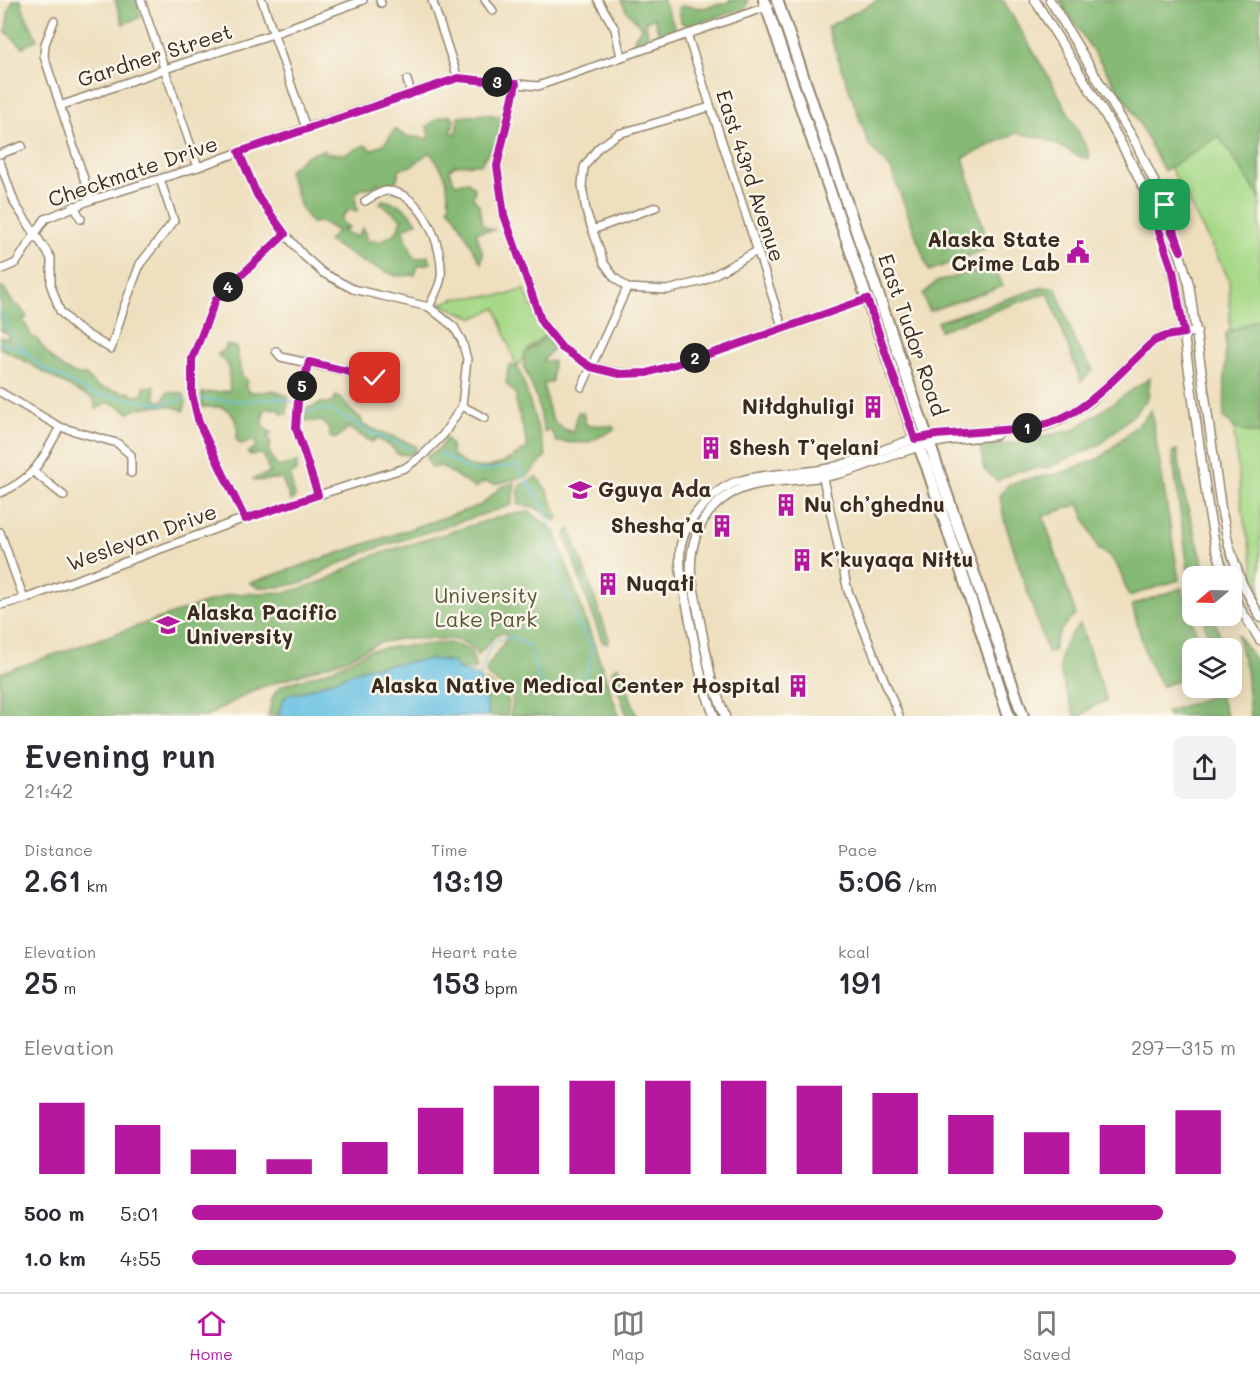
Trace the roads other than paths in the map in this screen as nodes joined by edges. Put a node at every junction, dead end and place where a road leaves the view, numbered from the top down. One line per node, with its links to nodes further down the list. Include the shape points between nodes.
1 (141, 0): 16 (street)
2 (262, 0): 13 (street)
3 (363, 0): 13 (street, Gardner Street)
4 (432, 0): 17 (street)
5 (485, 0): 11 (street)
6 (598, 0): 15 (street, via 615,29)
7 (1035, 0): 30 (street, via 1123,147)
8 (1050, 0): 40 (street, via 1137,145)
9 (778, 1): 10 (street, Checkmate Drive); 43 (main road, East Tudor Road)
10 (766, 3): 14 (street, Checkmate Drive); 43 (main road, East Tudor Road)
11 (493, 11)
12 (54, 21): 21 (street, via 44,56)
13 (273, 34): 16 (street, Gardner Street); 23 (street)
14 (687, 34): 15 (street, Checkmate Drive); 22 (street, East 43rd Avenue)
15 (621, 57): 19 (street, Checkmate Drive, via 538,86)
16 (165, 69): 21 (street, Gardner Street); 28 (street)
17 (458, 78): 19 (street, Checkmate Drive); 20 (street, Checkmate Drive)
18 (407, 80): 20 (street)
19 (516, 84): 50 (street, via 497,166 504,215 542,323 562,348)
20 (411, 93): 23 (street, Checkmate Drive)
21 (60, 106): 31 (street)
22 (710, 107): 36 (street, via 618,134 598,148 584,167 582,185); 39 (street, East 43rd Avenue)
23 (306, 128): 25 (street, Checkmate Drive)
24 (22, 146): 26 (street)
25 (239, 152): 28 (street, Checkmate Drive); 37 (street, Wesleyan Drive, via 257,195)
26 (0, 154)
27 (0, 162): 38 (street, via 15,204)
28 (198, 167): 29 (street, Checkmate Drive)
29 (160, 179): 31 (street, Checkmate Drive); 38 (street, via 174,221 140,264 111,349 75,327 60,311 51,286 51,258)
30 (1148, 199): 40 (street, via 1159,203); 47 (street, via 1173,271)
31 (91, 200): 33 (street, Checkmate Drive)
32 (365, 201): 44 (street, via 384,191 401,194 418,207 430,225 440,253 441,278)
33 (74, 206): 35 (street); 38 (street, Checkmate Drive, via 45,219)
34 (656, 207): 36 (street)
35 (81, 219)
36 (592, 230): 42 (street, via 604,263)
37 (285, 234): 44 (street, Wesleyan Drive, via 322,273 353,289); 64 (street, via 216,299 192,359 192,394 199,423)
38 (35, 237): 41 (street, Checkmate Drive, via 16,263)
39 (757, 251): 42 (street, via 703,281 667,290); 45 (street, East 43rd Avenue)
40 (1181, 251): 46 (street)
41 (0, 270)
42 (627, 288): 50 (street)
43 (872, 297): 45 (street); 57 (main road, East Tudor Road)
44 (429, 307): 54 (street, Wesleyan Drive, via 454,327 468,359)
45 (783, 329): 50 (street, via 647,373 620,374)
46 (1197, 331): 47 (street); 70 (street, via 1229,546)
47 (1184, 333): 57 (street, via 1154,341 1090,402 1044,426 1022,432); 66 (street, via 1209,513)
48 (276, 351): 49 (street, via 281,357)
49 (309, 362): 51 (street); 62 (street, via 298,401 296,428)
50 (591, 367): 52 (street)
51 (375, 378)
52 (582, 387)
53 (0, 392): 56 (street)
54 (462, 406): 55 (street); 62 (street, Wesleyan Drive, via 443,435 405,468)
55 (485, 418)
56 (60, 427): 58 (street); 59 (street, via 117,443 131,455)
57 (922, 442): 60 (street, via 838,474); 75 (main road, East Tudor Road); 76 (main road, East Tudor Road)
58 (34, 472): 61 (street); 63 (street)
59 (131, 473)
60 (822, 474): 72 (street, via 736,482 712,497 687,529 682,542 681,576 702,681); 73 (street, via 755,485 729,494 707,516 692,544 691,574 711,678); 74 (street, via 848,591)
61 (0, 493)
62 (318, 495): 64 (street, Wesleyan Drive)
63 (64, 496)
64 (245, 519): 67 (street, Wesleyan Drive)
65 (0, 532): 67 (street)
66 (1222, 566)
67 (24, 599): 68 (street, Wesleyan Drive)
68 (0, 605)
69 (1242, 611): 71 (street)
70 (1260, 617)
71 (1260, 640)
72 (714, 716)
73 (725, 716)
74 (899, 716)
75 (1009, 716)
76 (1023, 716)

